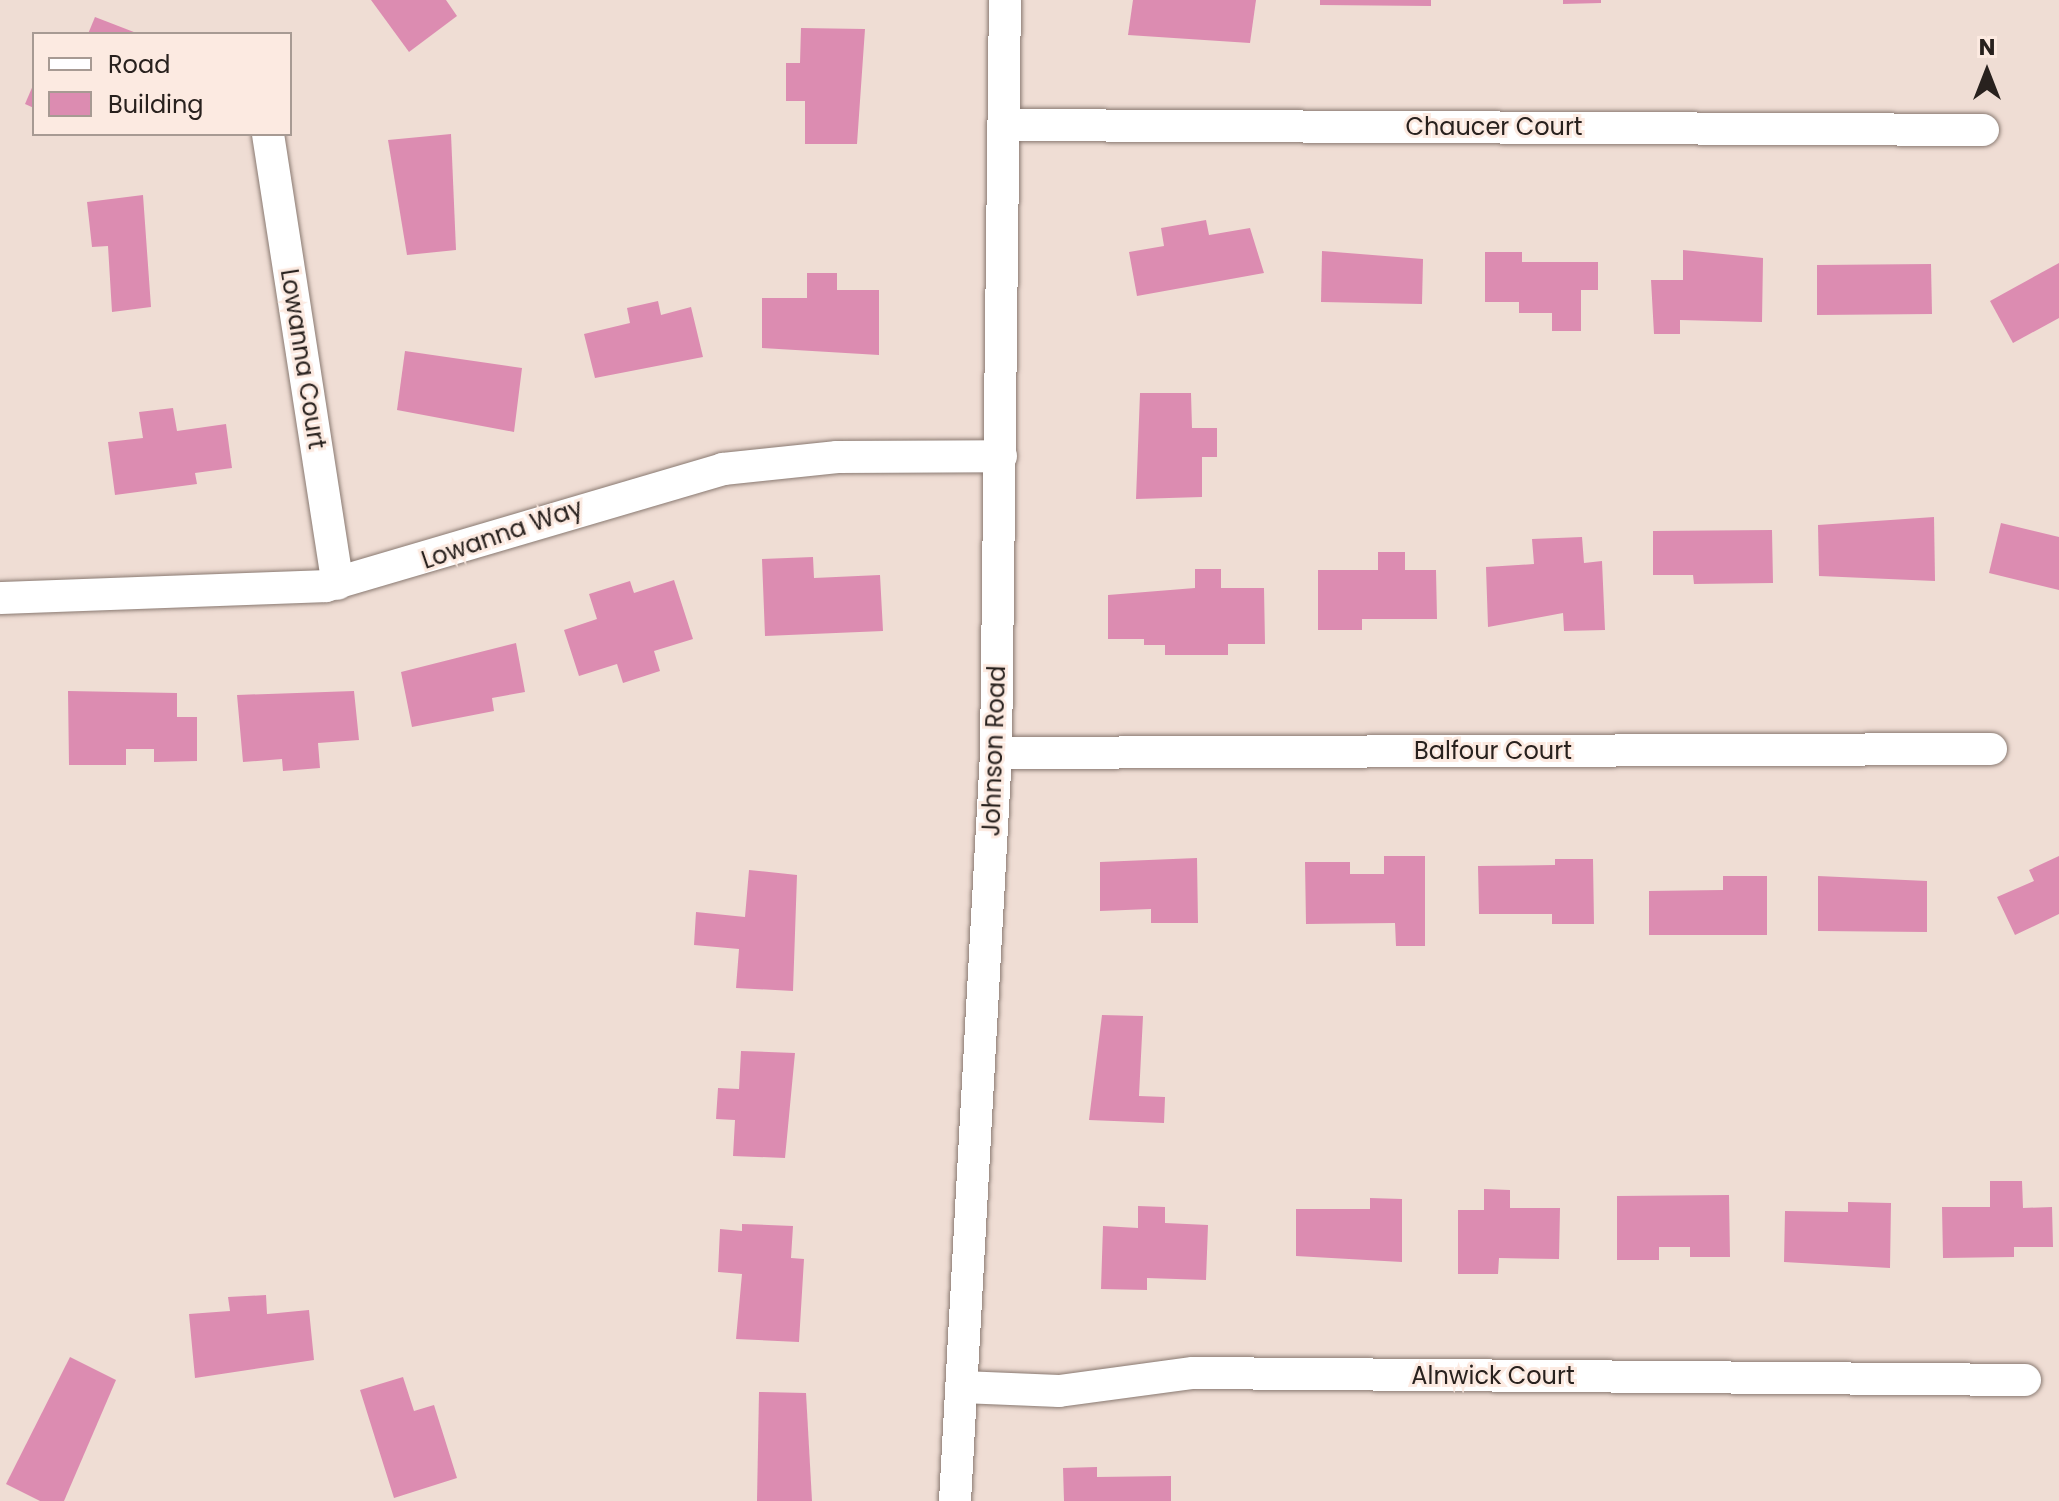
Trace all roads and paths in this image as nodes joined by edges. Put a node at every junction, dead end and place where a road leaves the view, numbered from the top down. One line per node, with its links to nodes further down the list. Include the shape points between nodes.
1 (1005, 0): 2 (street, Johnson Road)
2 (1005, 125): 3 (street, Chaucer Court); 5 (street, Johnson Road)
3 (1983, 130)
4 (268, 136): 6 (street, Lowanna Court)
5 (1001, 456): 6 (street, Lowanna Way, via 837,457 723,469); 9 (street, Johnson Road)
6 (338, 584): 7 (street, Lowanna Way)
7 (0, 598)
8 (1991, 749): 9 (street, Balfour Court)
9 (996, 753): 11 (street, Johnson Road)
10 (2025, 1380): 11 (street, Alnwick Court, via 1193,1373 1059,1391)
11 (962, 1387): 12 (street, Johnson Road)
12 (955, 1501)

